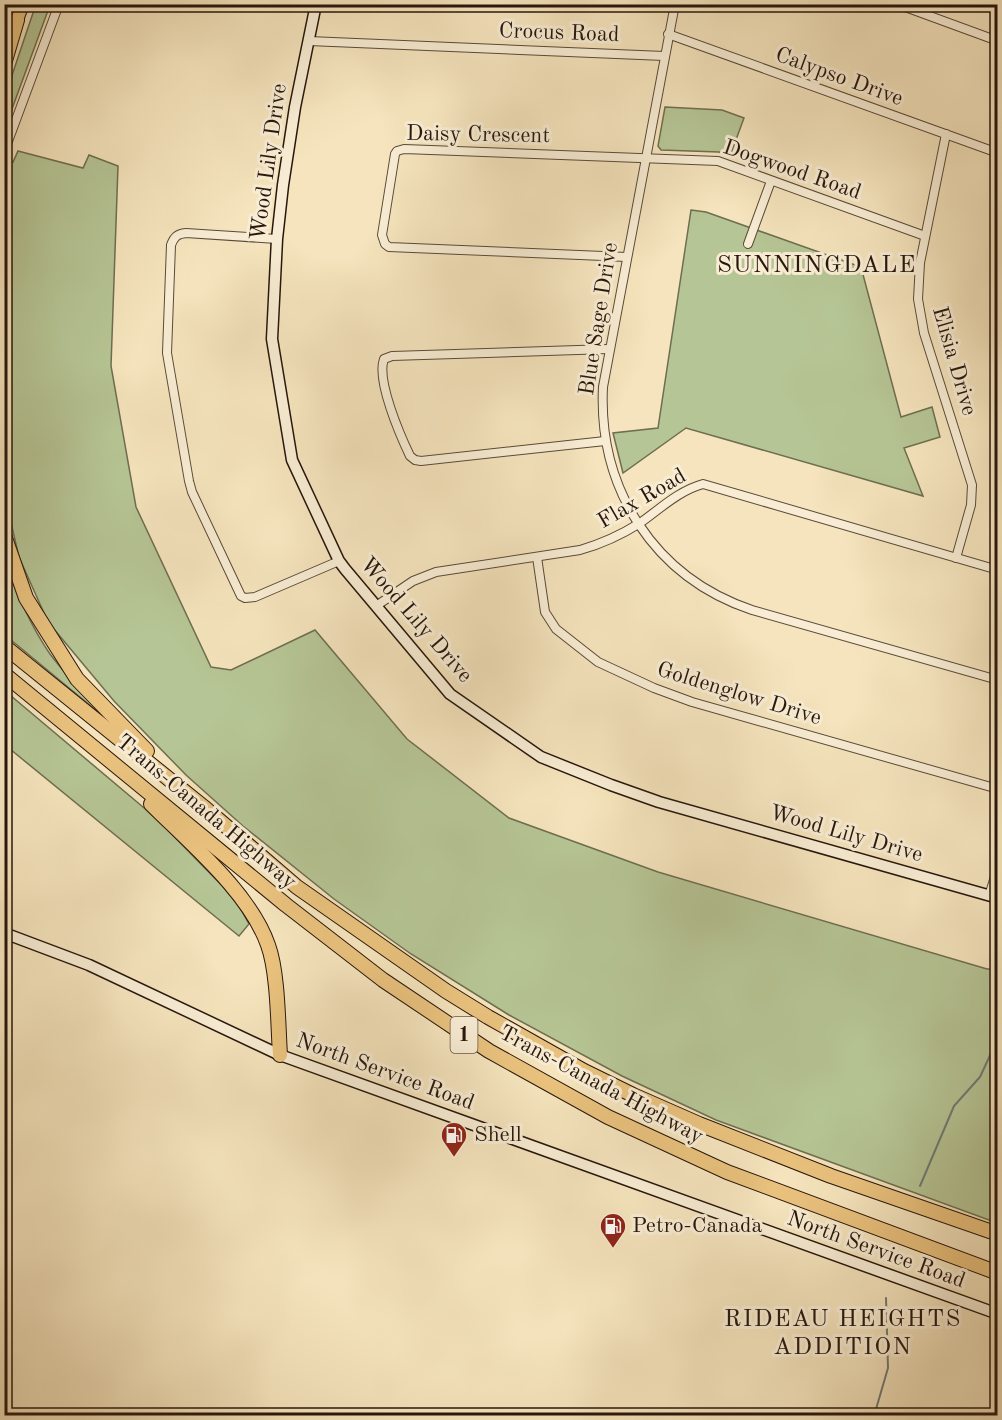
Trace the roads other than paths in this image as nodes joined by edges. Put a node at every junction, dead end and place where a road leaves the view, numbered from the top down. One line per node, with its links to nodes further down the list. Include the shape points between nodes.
1 (23, 4): 6 (main road)
2 (58, 4): 14 (street)
3 (316, 4): 8 (street, Wood Lily Drive)
4 (675, 4): 7 (street, Blue Sage Drive)
5 (897, 4): 9 (street)
6 (17, 21): 10 (main road); 12 (highway)
7 (668, 34): 11 (street, Blue Sage Drive); 13 (street, Calypso Drive)
8 (309, 41): 11 (street, Crocus Road); 19 (street, Wood Lily Drive, via 293,118)
9 (998, 41)
10 (4, 55)
11 (664, 56): 16 (street, Blue Sage Drive)
12 (4, 64)
13 (946, 134): 15 (street, Calypso Drive); 18 (street, Elisia Drive)
14 (7, 144)
15 (998, 153)
16 (645, 158): 17 (street, Dogwood Road, via 713,160); 21 (street, Blue Sage Drive); 21 (street, Daisy Crescent, via 404,148 397,150 393,158 382,235 389,247)
17 (771, 181): 18 (street, Dogwood Road); 20 (street)
18 (925, 236): 27 (street, Elisia Drive, via 918,289 921,322 972,491)
19 (277, 238): 28 (street, Wood Lily Drive, via 272,345 291,453); 28 (street, via 180,233 171,245 167,353 189,481 245,598)
20 (748, 244)
21 (627, 257): 22 (street, Blue Sage Drive)
22 (609, 349): 23 (street, Blue Sage Drive, via 602,399); 23 (street, via 392,356 384,359 382,368 392,416 415,460)
23 (605, 441): 24 (street, Blue Sage Drive, via 615,477)
24 (638, 524): 26 (street, Flax Road, via 591,547); 27 (street, Flax Road, via 688,488 703,484); 33 (street, Blue Sage Drive, via 680,571 730,602)
25 (4, 535): 36 (highway, via 26,598 77,679)
26 (537, 557): 30 (street, Flax Road, via 424,575); 35 (street, Goldenglow Drive, via 548,618 598,663 692,702)
27 (956, 558): 29 (street, Flax Road)
28 (339, 561): 30 (street, Wood Lily Drive)
29 (998, 570)
30 (376, 606): 38 (street, Wood Lily Drive, via 450,694 542,757 659,802)
31 (4, 646): 36 (highway, Trans-Canada Highway / 1)
32 (4, 674): 34 (highway, Trans-Canada Highway / 1)
33 (998, 680)
34 (97, 750): 40 (highway, via 210,863 257,919 269,946); 42 (highway, Trans-Canada Highway / 1, via 383,980 525,1072 608,1117 727,1172)
35 (998, 789)
36 (206, 809): 41 (highway, Trans-Canada Highway / 1, via 341,919 446,991 542,1048 699,1124 831,1176)
37 (998, 867): 38 (street)
38 (993, 897)
39 (4, 933): 40 (street, North Service Road, via 89,965)
40 (280, 1055): 43 (street, North Service Road)
41 (998, 1234)
42 (998, 1273)
43 (998, 1314)

